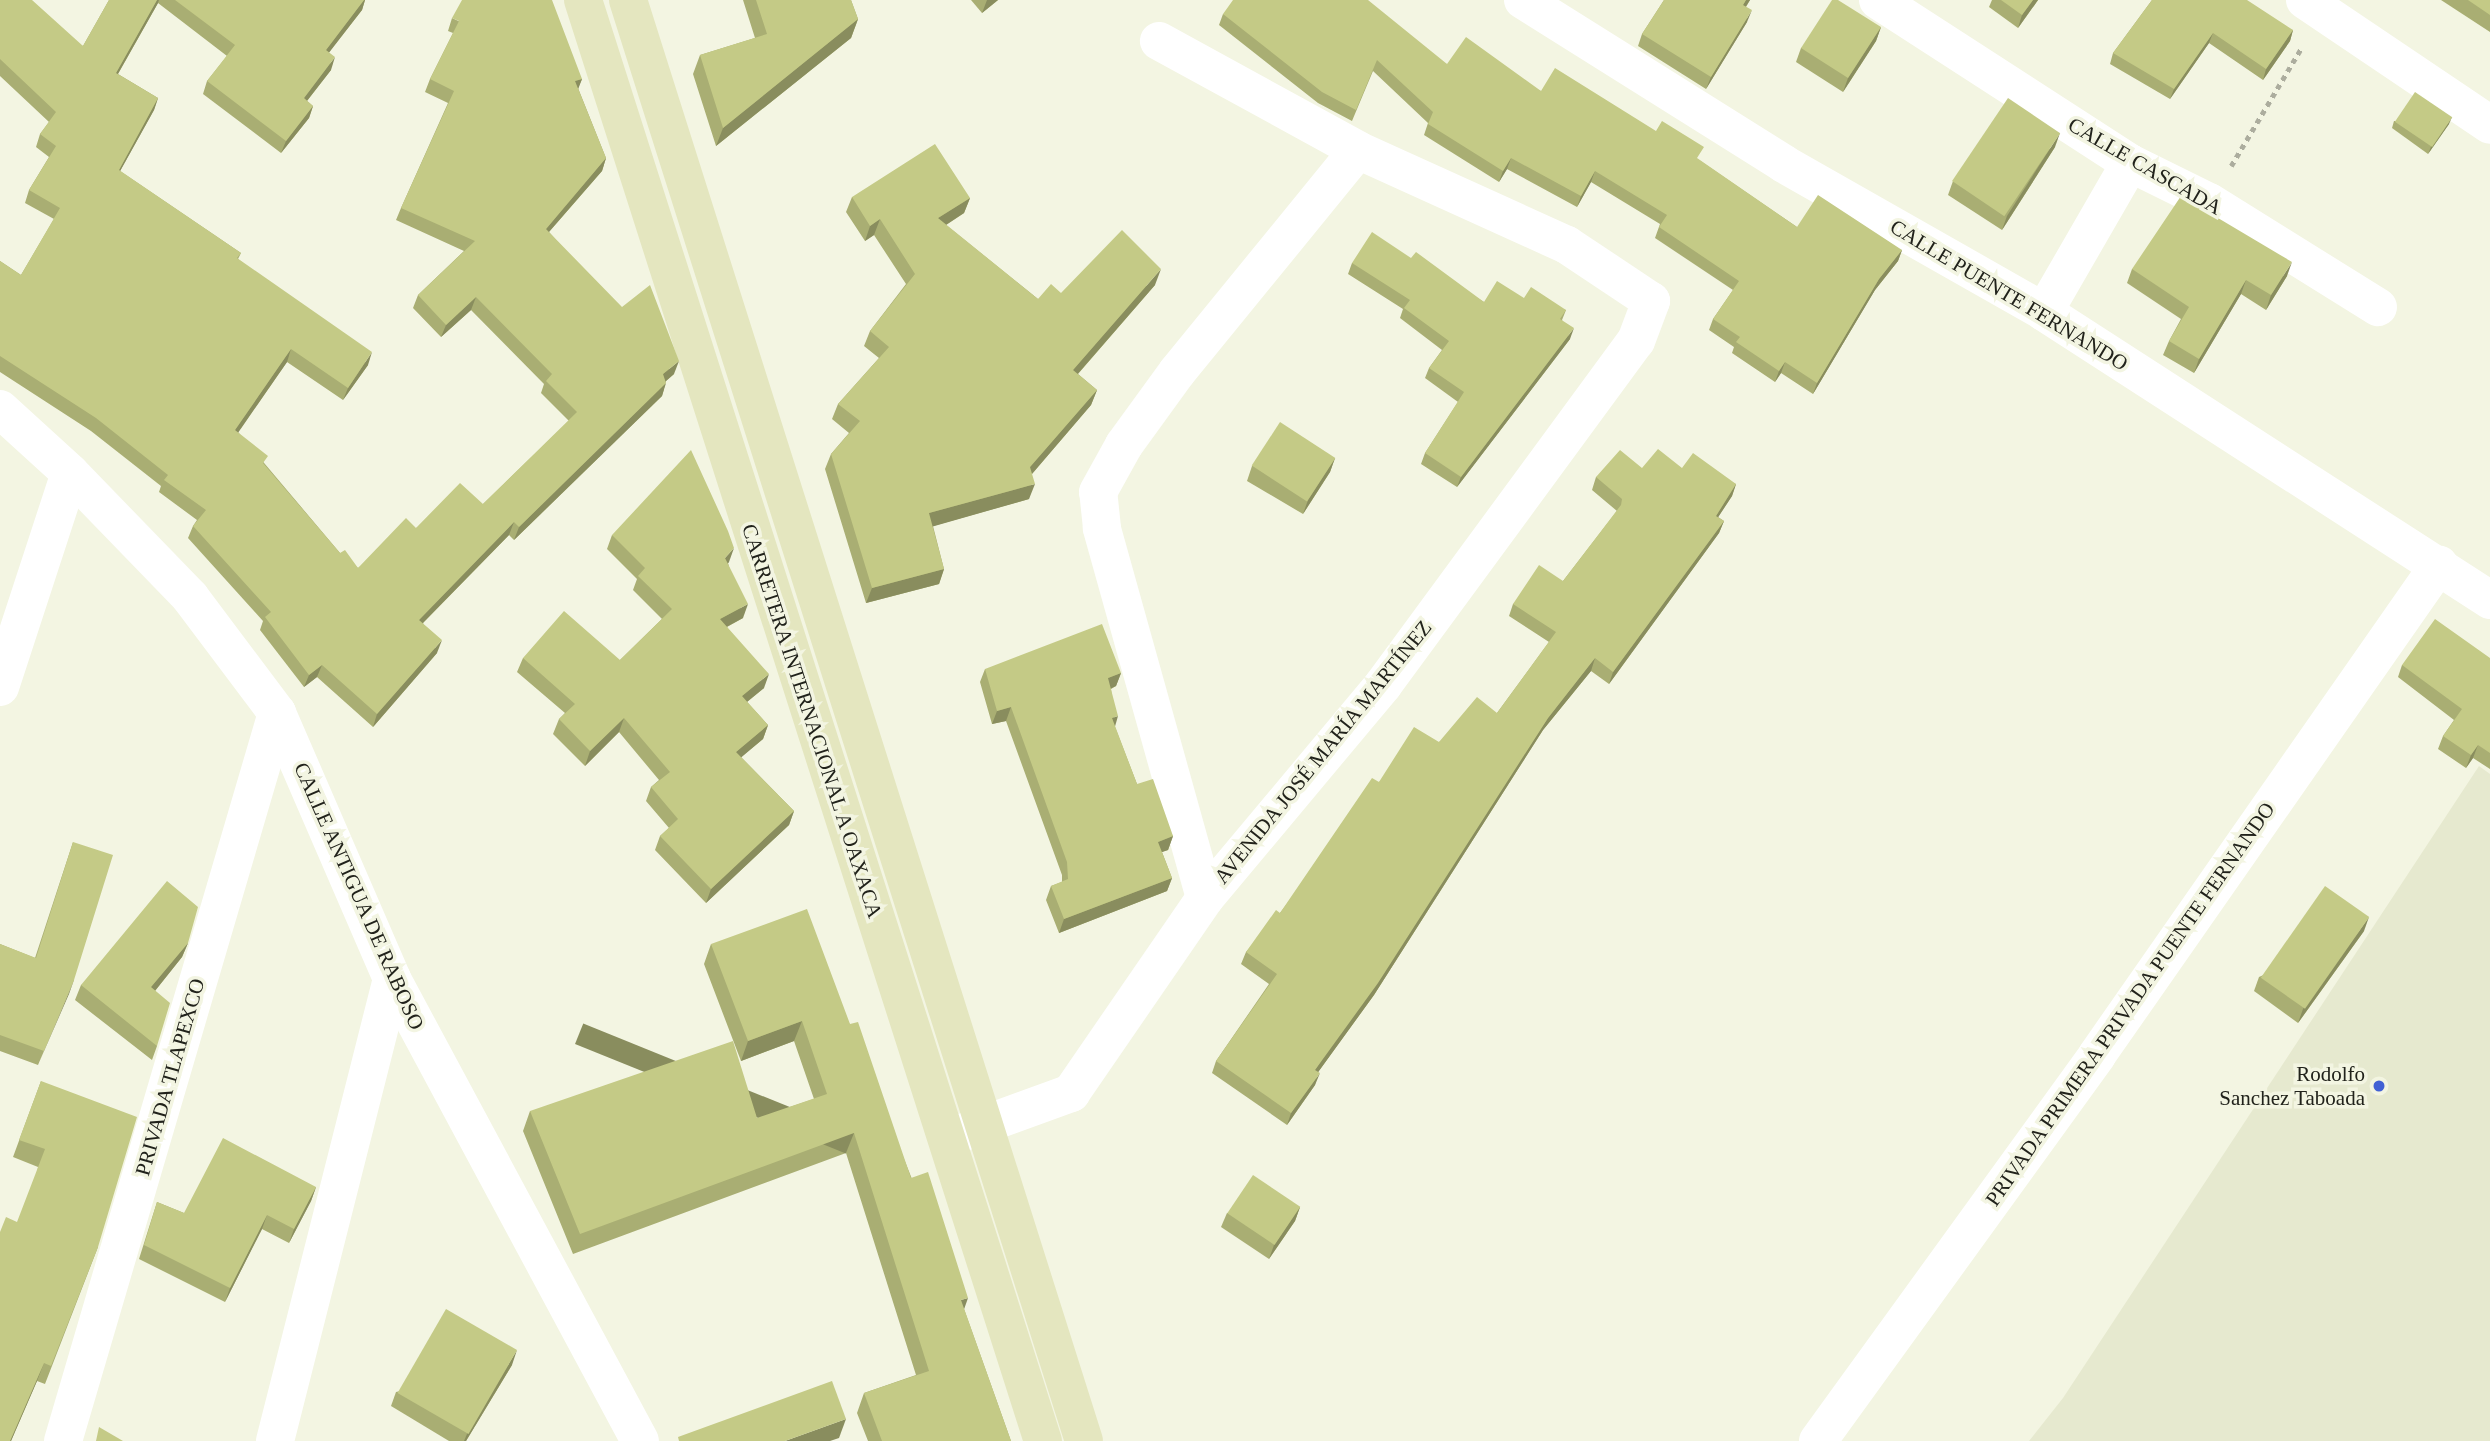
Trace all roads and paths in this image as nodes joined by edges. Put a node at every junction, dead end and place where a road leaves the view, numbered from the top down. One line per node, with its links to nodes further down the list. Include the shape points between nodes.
1 (583, 0): 22 (street, CARRETERA INTERNACIONAL A OAXACA)
2 (628, 0): 21 (street, CARRETERA INTERNACIONAL A OAXACA)
3 (1523, 0): 12 (street, CALLE PUENTE FERNANDO, via 1784,164)
4 (1878, 0): 9 (street, CALLE CASCADA)
5 (2314, 6): 7 (street); 10 (path)
6 (1159, 41): 8 (street)
7 (2490, 125)
8 (1358, 150): 19 (street, via 1177,372 1124,445 1098,492 1102,528); 19 (street, AVENIDA JOSÉ MARÍA MARTÍNEZ, via 1567,245 1651,301 1636,341 1383,685)
9 (2130, 163): 10 (street, CALLE CASCADA); 12 (street)
10 (2209, 202): 11 (street, CALLE CASCADA)
11 (2378, 307)
12 (2044, 312): 15 (street, CALLE PUENTE FERNANDO)
13 (0, 409): 14 (street, CALLE ANTIGUA DE RABOSO)
14 (70, 473): 17 (street); 18 (street, CALLE ANTIGUA DE RABOSO, via 190,597)
15 (2439, 565): 16 (street, CALLE PUENTE FERNANDO); 30 (street, PRIVADA PRIMERA PRIVADA PUENTE FERNANDO, via 2097,1055)
16 (2490, 600)
17 (0, 687)
18 (277, 713): 20 (street, CALLE ANTIGUA DE RABOSO); 25 (street, PRIVADA TLAPEXCO)
19 (1205, 898): 23 (street, AVENIDA JOSÉ MARÍA MARTÍNEZ, via 1071,1093)
20 (392, 979): 26 (street); 27 (street, CALLE ANTIGUA DE RABOSO)
21 (942, 984): 22 (street); 23 (street, CARRETERA INTERNACIONAL A OAXACA)
22 (900, 998): 24 (street, CARRETERA INTERNACIONAL A OAXACA)
23 (985, 1122): 24 (street, AVENIDA JOSÉ MARÍA MARTÍNEZ); 29 (street, CARRETERA INTERNACIONAL A OAXACA)
24 (944, 1140): 28 (street, CARRETERA INTERNACIONAL A OAXACA)
25 (63, 1441)
26 (275, 1441)
27 (640, 1441)
28 (1043, 1441)
29 (1084, 1441)
30 (1818, 1441)

